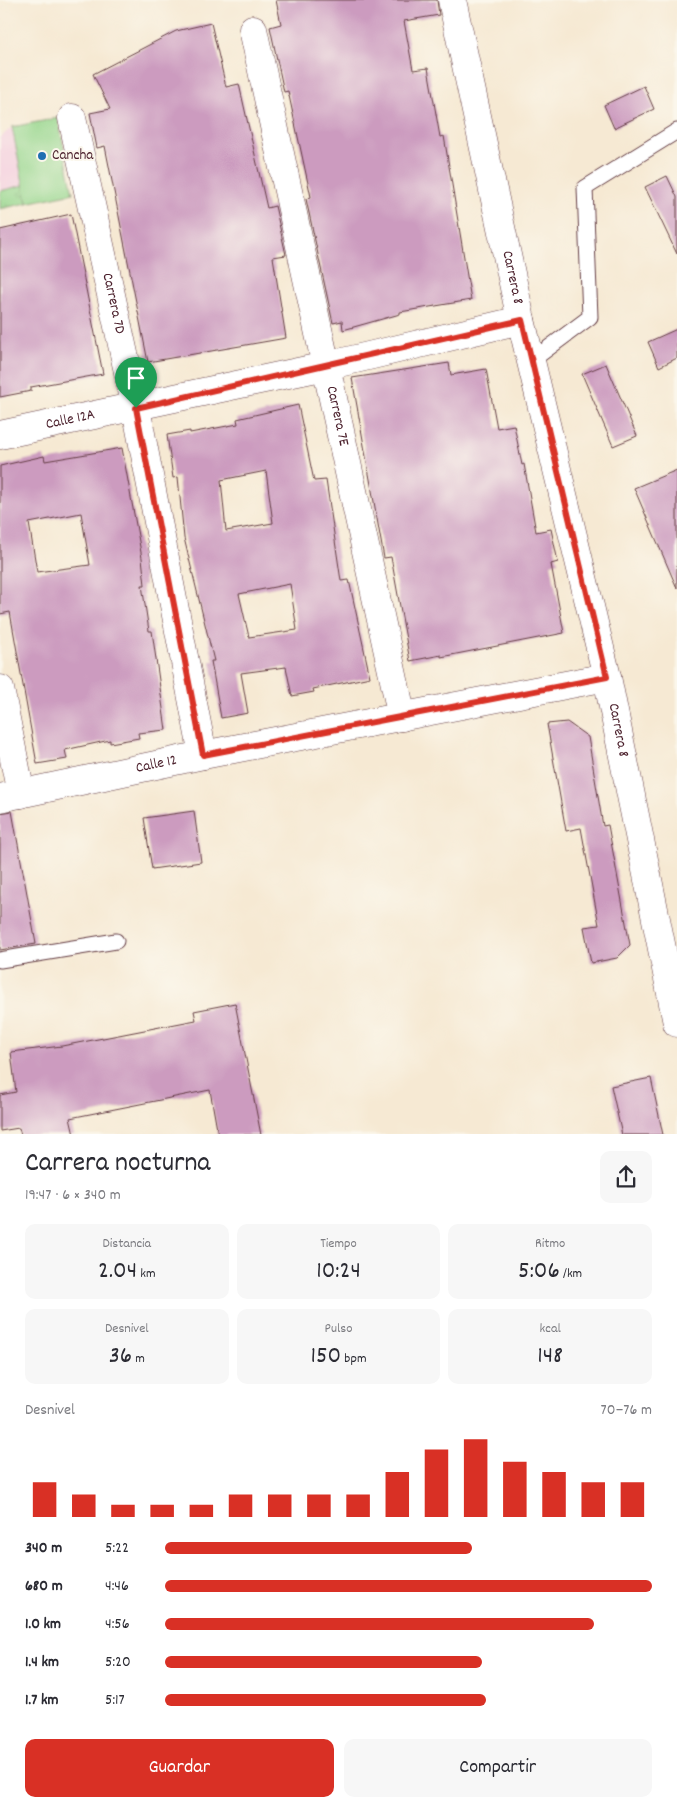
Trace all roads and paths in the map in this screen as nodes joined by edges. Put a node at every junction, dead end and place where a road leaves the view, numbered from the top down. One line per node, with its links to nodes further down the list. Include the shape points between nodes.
1 (452, 0): 5 (street, Carrera 8)
2 (253, 29): 7 (street, Carrera 7E)
3 (72, 118): 8 (street, Carrera 7D)
4 (677, 130): 6 (lane, via 585,188 590,317)
5 (522, 320): 6 (street, Carrera 8); 7 (street, Calle 12A)
6 (531, 361): 10 (street, Carrera 8)
7 (326, 366): 8 (street, Calle 12A); 12 (street, Carrera 7E)
8 (136, 408): 9 (street, Calle 12A); 13 (street, Carrera 7D)
9 (0, 436)
10 (607, 677): 12 (street, Calle 12); 17 (street, Carrera 8)
11 (0, 688): 14 (street)
12 (402, 717): 13 (street, Calle 12)
13 (203, 755): 14 (street, Calle 12)
14 (10, 796)
15 (116, 941): 16 (lane)
16 (0, 960)
17 (677, 1023)

